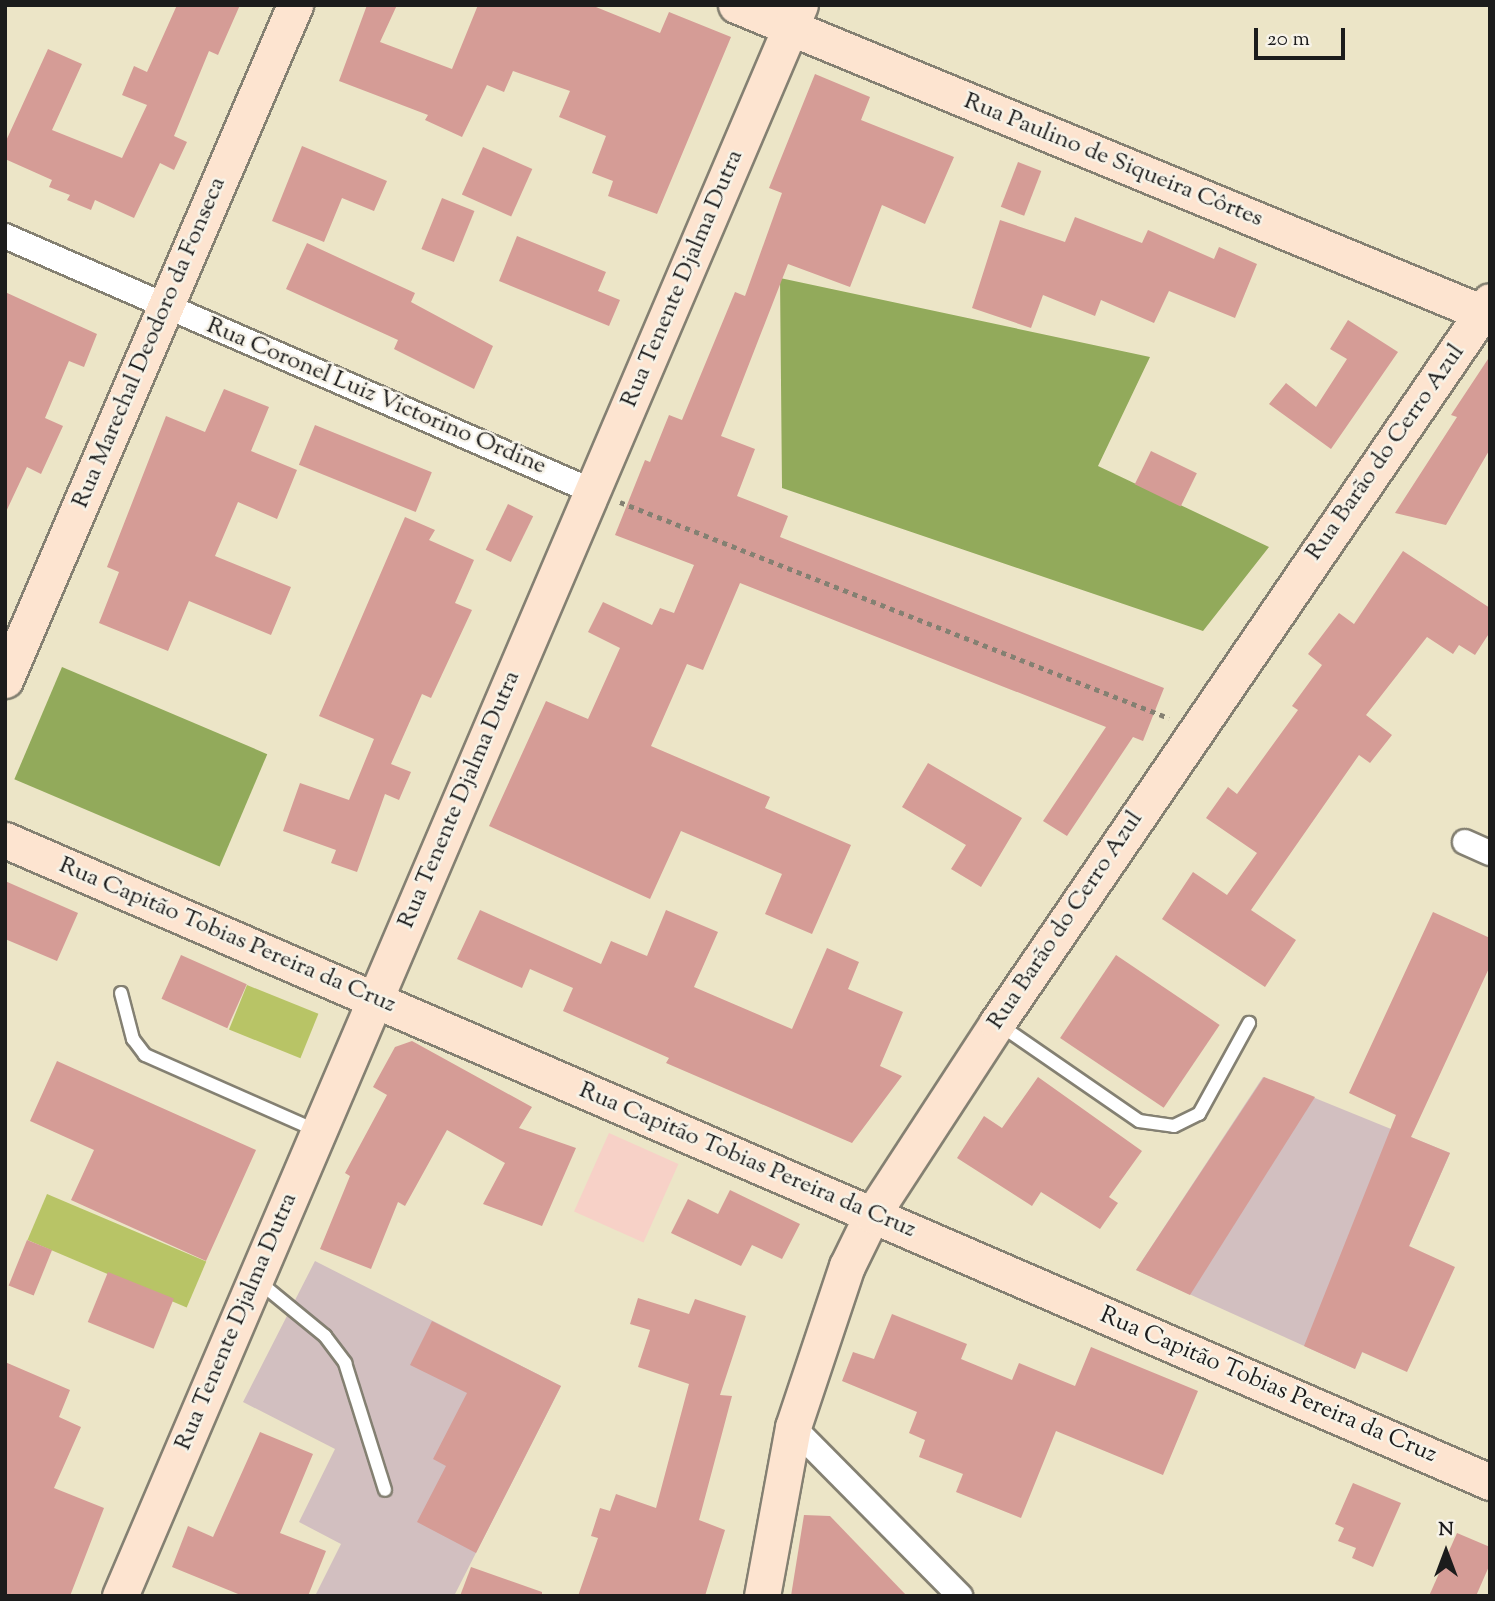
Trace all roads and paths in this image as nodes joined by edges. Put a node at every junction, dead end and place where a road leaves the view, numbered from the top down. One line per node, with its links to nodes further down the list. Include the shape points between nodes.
1 (295, 5): 5 (main road, Rua Marechal Deodoro da Fonseca)
2 (736, 5): 3 (main road, Rua Paulino de Siqueira Côrtes)
3 (795, 17): 6 (main road, Rua Paulino de Siqueira Côrtes); 7 (main road, Rua Tenente Djalma Dutra)
4 (5, 236): 5 (street, Rua Coronel Luiz Victorino Ordine)
5 (166, 306): 7 (street, Rua Coronel Luiz Victorino Ordine); 8 (main road, Rua Marechal Deodoro da Fonseca)
6 (1487, 310): 9 (main road, Rua Barão do Cerro Azul)
7 (592, 491): 9 (path); 14 (main road, Rua Tenente Djalma Dutra)
8 (5, 680)
9 (1196, 729): 15 (main road, Rua Barão do Cerro Azul)
10 (5, 840): 14 (main road, Rua Capitão Tobias Pereira da Cruz)
11 (1465, 842): 12 (street)
12 (1490, 853)
13 (121, 993): 17 (lane, via 133,1039 145,1055)
14 (375, 1000): 17 (main road, Rua Tenente Djalma Dutra); 18 (main road, Rua Capitão Tobias Pereira da Cruz)
15 (997, 1023): 16 (lane, via 1139,1121 1174,1126 1199,1114); 18 (main road, Rua Barão do Cerro Azul)
16 (1249, 1023)
17 (318, 1132): 19 (main road, Rua Tenente Djalma Dutra)
18 (872, 1215): 20 (main road, Rua Barão do Cerro Azul, via 847,1266); 21 (main road, Rua Capitão Tobias Pereira da Cruz)
19 (256, 1279): 22 (lane, via 325,1336 345,1363); 23 (main road, Rua Tenente Djalma Dutra)
20 (793, 1427): 24 (main road, Rua Barão do Cerro Azul); 25 (street)
21 (1490, 1482)
22 (385, 1490)
23 (127, 1589)
24 (762, 1596)
25 (960, 1596)

